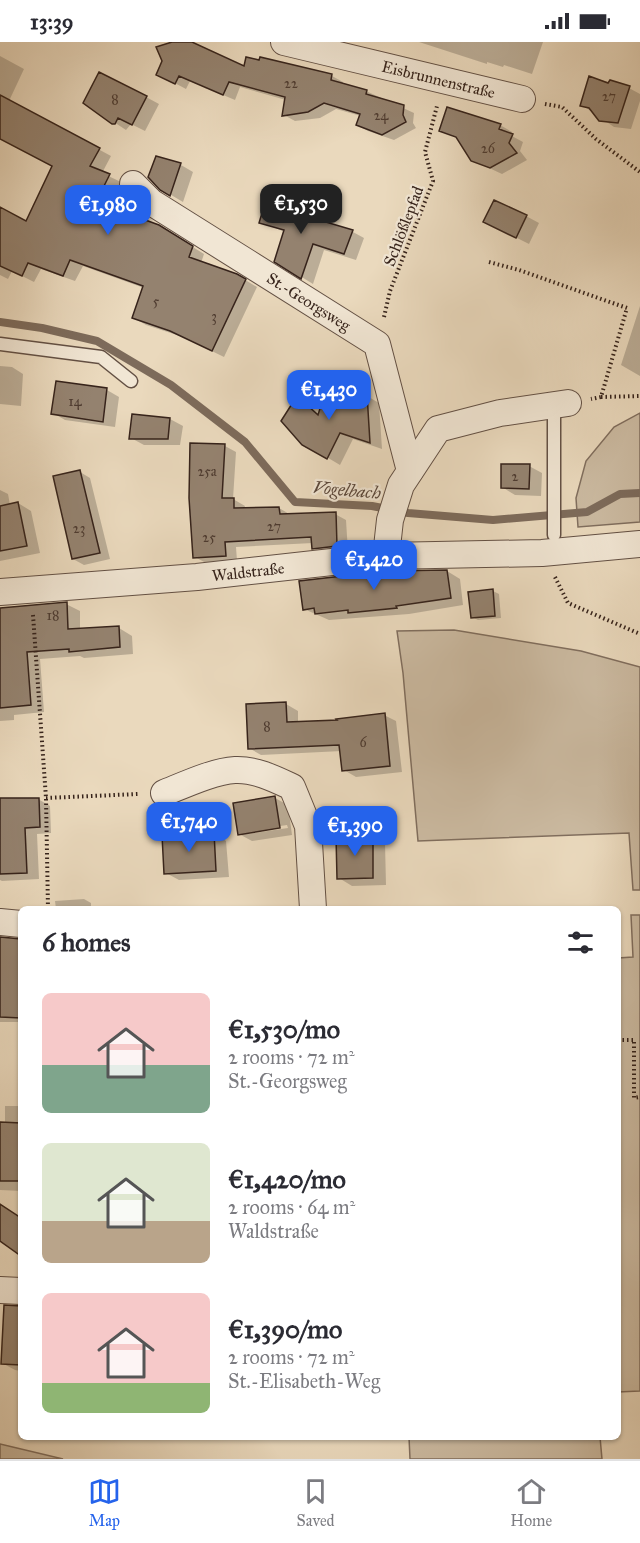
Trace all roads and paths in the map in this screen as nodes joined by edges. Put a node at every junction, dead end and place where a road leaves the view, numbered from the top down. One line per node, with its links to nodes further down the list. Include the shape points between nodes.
1 (284, 42): 2 (street, Eisbrunnenstraße)
2 (444, 81): 3 (street, Eisbrunnenstraße); 8 (path, Schlößlepfad, via 425,152 433,181 390,291)
3 (522, 99): 4 (path, via 562,107)
4 (640, 172)
5 (133, 184): 8 (street, St.-Georgsweg, via 151,202)
6 (489, 262): 11 (path, via 627,308)
7 (0, 344): 9 (lane, via 101,357)
8 (377, 344): 13 (street)
9 (131, 381)
10 (640, 396): 11 (path)
11 (601, 397): 12 (path)
12 (561, 404): 13 (street, via 501,413 438,429); 14 (lane)
13 (406, 478): 16 (street, via 390,520)
14 (554, 531)
15 (640, 544): 16 (street, Waldstraße, via 542,553)
16 (386, 556): 17 (street, Waldstraße, via 196,578)
17 (31, 590): 18 (street, Waldstraße); 22 (path)
18 (0, 592)
19 (567, 603): 20 (path)
20 (640, 634)
21 (164, 793): 22 (path); 24 (street, via 235,770 267,775 292,787 308,826)
22 (46, 798): 23 (path)
23 (48, 906)
24 (313, 906)
25 (0, 922): 26 (street)
26 (18, 924)
27 (621, 1040): 28 (path, via 634,1040 634,1098)
28 (640, 1097)
29 (0, 1290): 30 (street)
30 (18, 1291)

